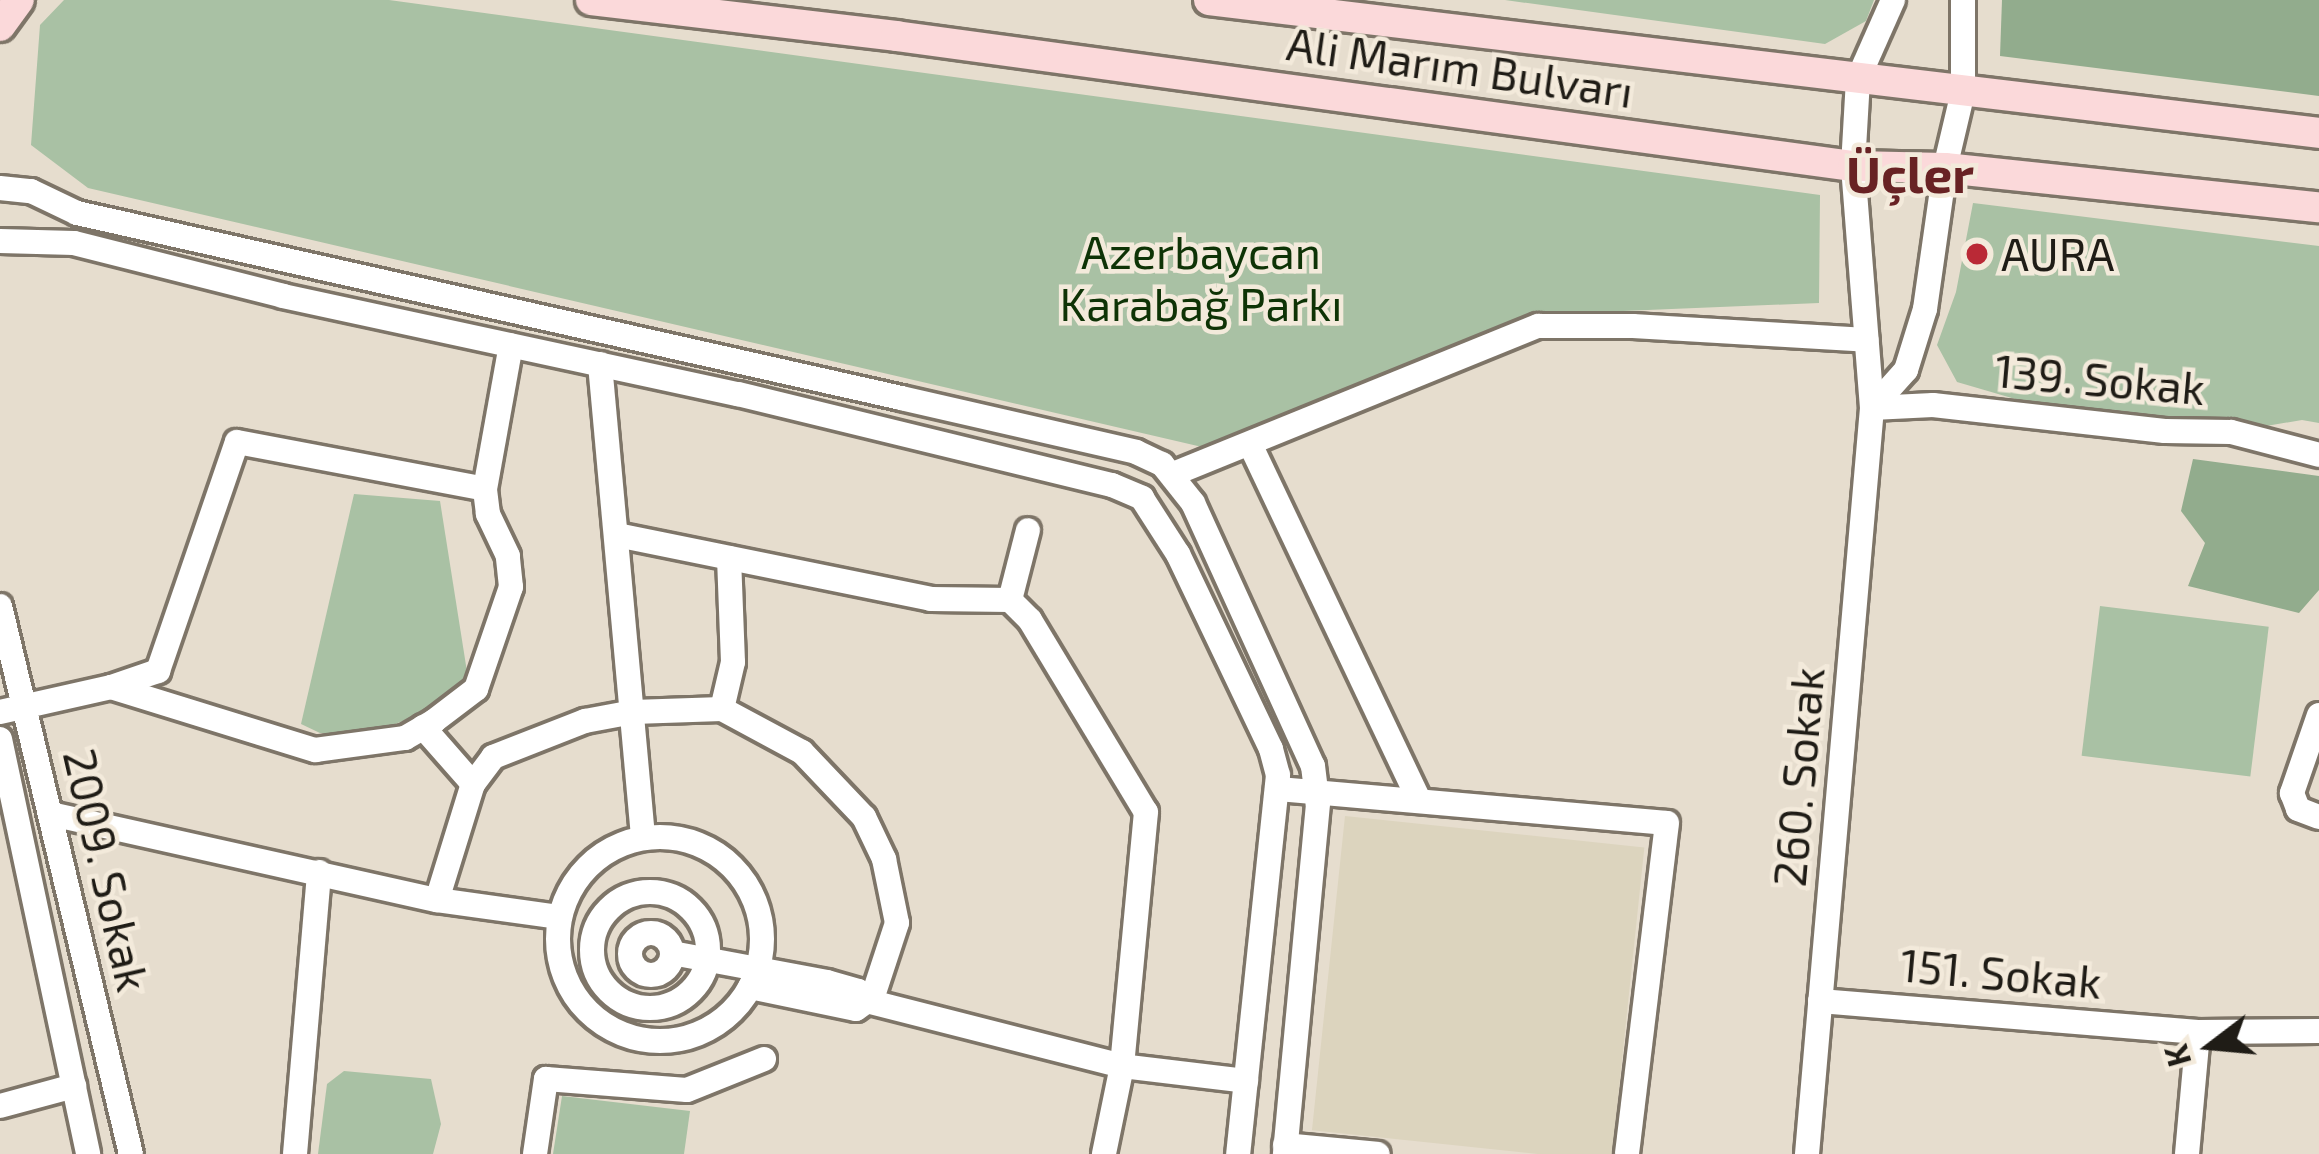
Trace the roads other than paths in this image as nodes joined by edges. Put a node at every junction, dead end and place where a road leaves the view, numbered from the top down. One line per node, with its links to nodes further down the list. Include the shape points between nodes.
1 (20, 0): 6 (main road)
2 (591, 0): 10 (main road, Ali Marım Bulvarı)
3 (1209, 0): 7 (main road, Ali Marım Bulvarı)
4 (1893, 0): 7 (street, 260. Sokak)
5 (1964, 0): 8 (street)
6 (0, 26)
7 (1858, 79): 8 (main road, Ali Marım Bulvarı); 10 (street, 260. Sokak)
8 (1963, 92): 9 (main road, Ali Marım Bulvarı); 11 (street)
9 (2319, 133)
10 (1852, 166): 11 (main road, Ali Marım Bulvarı); 15 (street, 260. Sokak)
11 (1945, 168): 13 (main road, Ali Marım Bulvarı); 18 (street, via 1919,329 1906,370)
12 (0, 188): 21 (street, via 31,191 77,213 1136,452)
13 (2319, 207)
14 (0, 241): 16 (street, via 74,243)
15 (1867, 340): 18 (street, 260. Sokak); 19 (street, via 1538,326)
16 (511, 345): 17 (street); 22 (street)
17 (600, 364): 24 (street); 37 (street, via 1142,498 1178,554 1271,749)
18 (1872, 408): 20 (street, 139. Sokak, via 1933,405 2231,432); 51 (street, 260. Sokak)
19 (1250, 444): 21 (street); 40 (street)
20 (2319, 455)
21 (1173, 474): 38 (street, via 1306,747)
22 (485, 489): 28 (street, via 237,442 158,671); 34 (street, via 508,556 511,587 500,631 476,689)
23 (1028, 530): 26 (street)
24 (617, 535): 25 (street); 32 (street)
25 (729, 558): 26 (street, via 931,599); 30 (street, via 734,662)
26 (1010, 600): 56 (street, via 1030,620 1146,812)
27 (0, 609): 29 (street, 2009. Sokak)
28 (111, 687): 29 (street); 34 (street, via 315,750)
29 (26, 704): 31 (street); 41 (street, 2009. Sokak)
30 (722, 709): 32 (street); 52 (street, via 802,752 864,817 884,859 897,922)
31 (0, 712)
32 (633, 712): 36 (street, via 523,741 494,757); 43 (street)
33 (2319, 715): 42 (street, via 2292,793 2298,809)
34 (423, 728): 36 (street)
35 (0, 739): 39 (street, 2009. Sokak)
36 (473, 784): 45 (street)
37 (1279, 789): 38 (street); 57 (street)
38 (1317, 790): 40 (street); 60 (street)
39 (6, 792): 58 (street, 2009. Sokak)
40 (1419, 800): 68 (street, via 1667,823)
41 (51, 814): 44 (street); 62 (street, 2009. Sokak)
42 (2319, 817)
43 (643, 837): 46 (street, via 590,865); 50 (street, via 700,844 744,881 763,935)
44 (319, 872): 45 (street); 63 (street)
45 (437, 900): 46 (street)
46 (560, 917): 49 (street)
47 (593, 958): 48 (street, via 630,952 651,932 666,938 672,953); 48 (street, via 616,997 647,1008 689,994); 48 (street, via 608,910 655,892 692,910); 49 (street)
48 (707, 958): 50 (street)
49 (561, 964): 50 (street, via 597,1021 651,1042 707,1030 730,1014)
50 (754, 976): 52 (street, via 858,991)
51 (1820, 1001): 54 (street, 151. Sokak); 69 (street, 260. Sokak)
52 (869, 1002): 56 (street)
53 (2319, 1030): 54 (street, 151. Sokak)
54 (2198, 1032): 70 (street)
55 (764, 1060): 64 (street, via 687,1090 546,1079)
56 (1122, 1066): 57 (street); 65 (street)
57 (1246, 1081): 66 (street)
58 (74, 1086): 59 (street); 61 (street, 2009. Sokak)
59 (0, 1106)
60 (1285, 1149): 67 (street)
61 (88, 1154)
62 (130, 1154)
63 (295, 1154)
64 (535, 1154)
65 (1105, 1154)
66 (1238, 1154)
67 (1378, 1154)
68 (1627, 1154)
69 (1807, 1154)
70 (2187, 1154)

